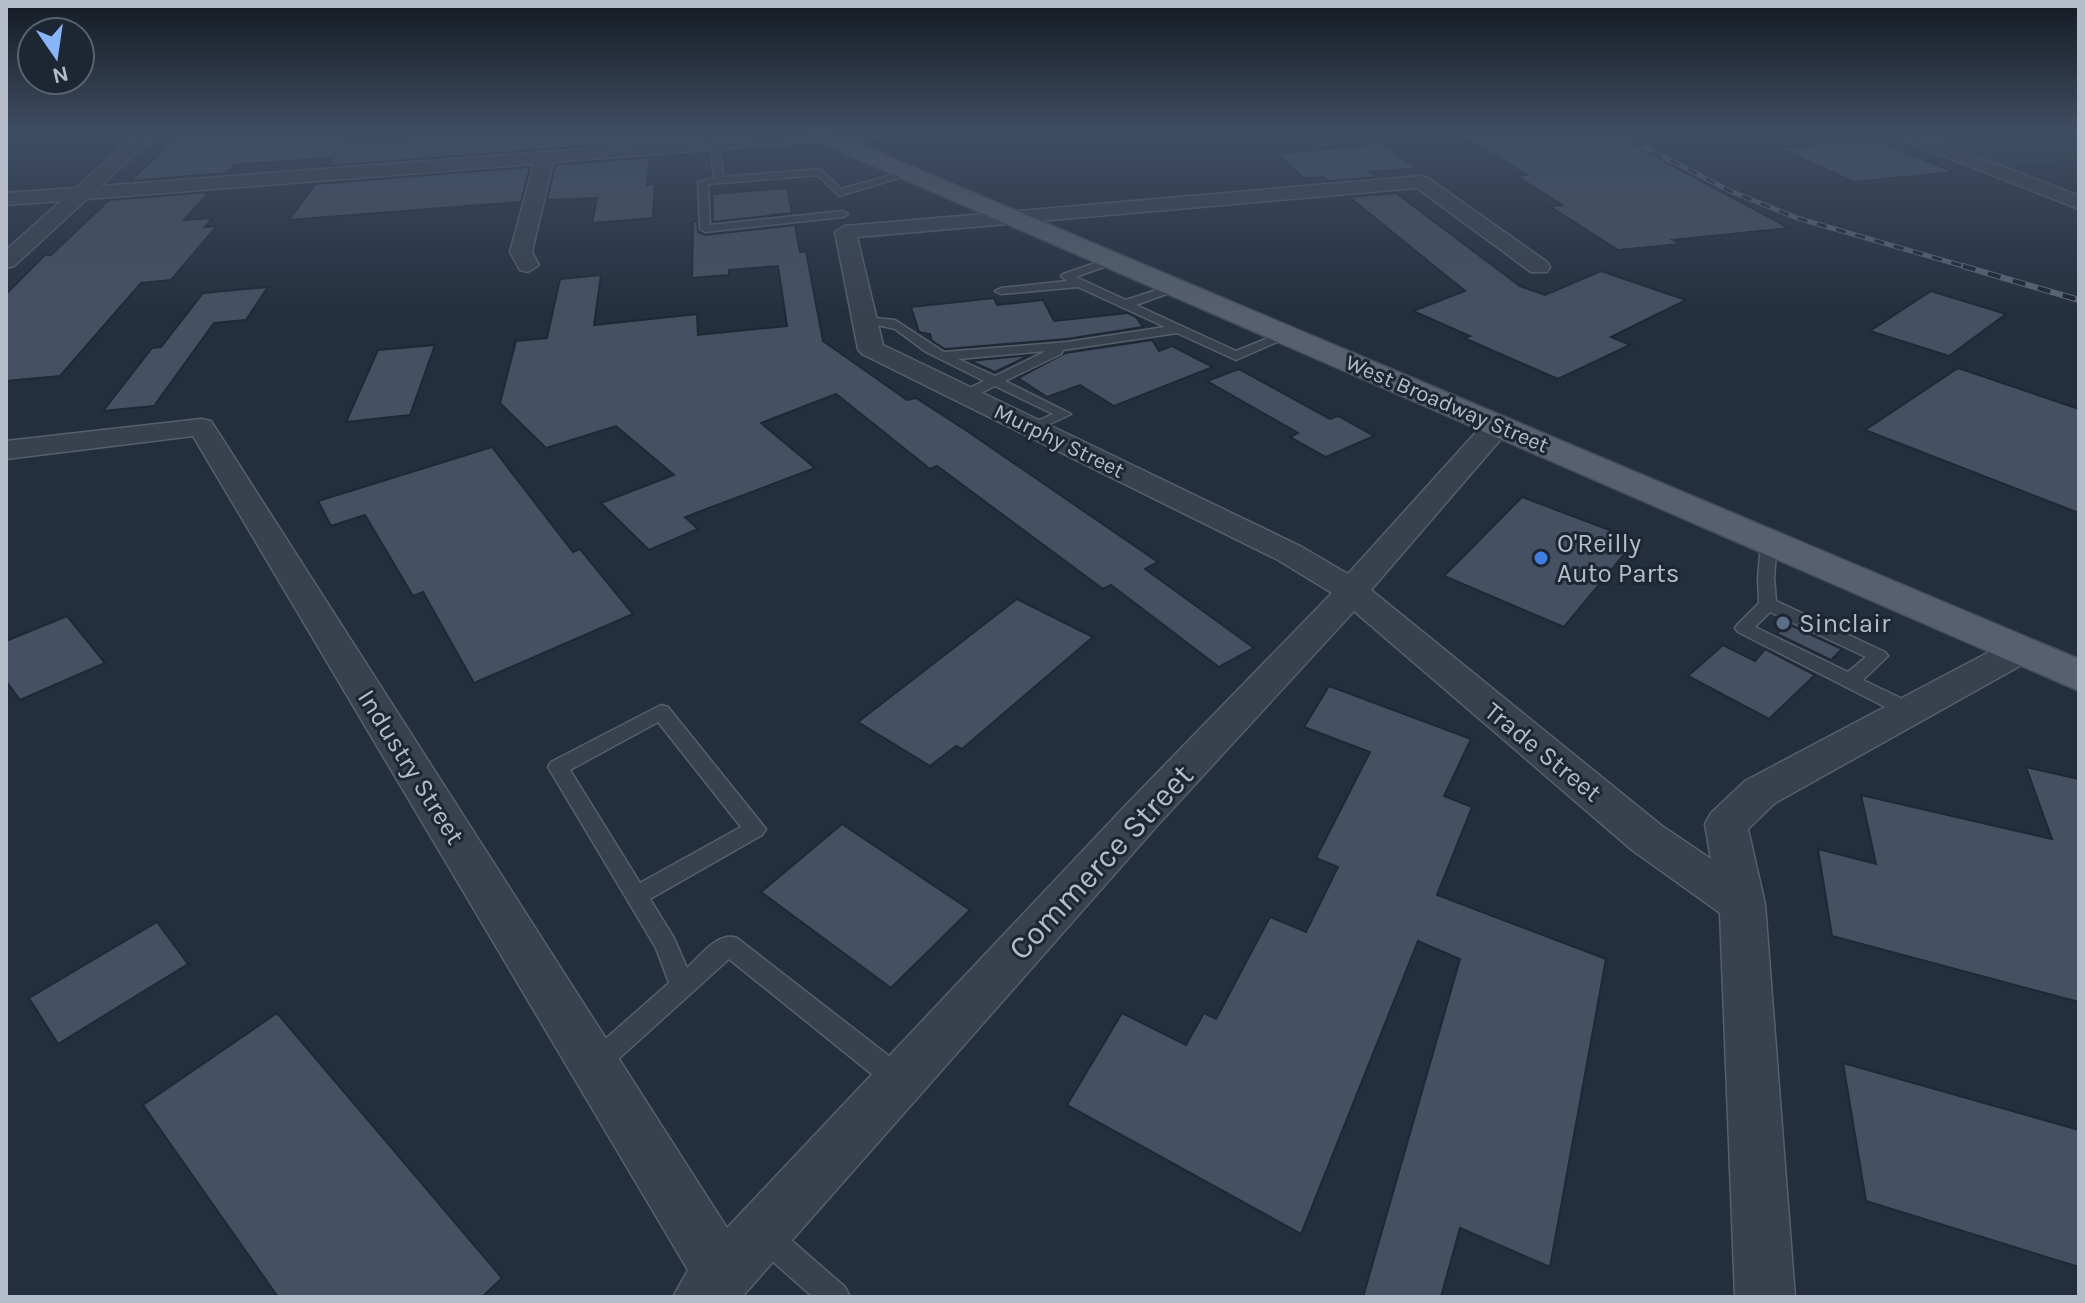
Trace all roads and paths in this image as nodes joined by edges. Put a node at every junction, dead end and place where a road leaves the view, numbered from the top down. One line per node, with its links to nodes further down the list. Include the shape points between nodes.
1 (839, 193): 13 (lane)
2 (71, 194): 10 (street)
3 (80, 194): 15 (street)
4 (536, 194): 16 (street, via 521,252)
5 (704, 194): 13 (lane, via 705,229)
6 (959, 194): 12 (main road, West Broadway Street)
7 (1289, 194): 12 (street)
8 (1437, 194): 17 (street)
9 (2056, 194): 11 (street)
10 (6, 199)
11 (2079, 203)
12 (1017, 218): 13 (street); 14 (main road, West Broadway Street)
13 (844, 223): 22 (street, Murphy Street)
14 (1113, 260): 18 (lane, via 1067,276); 19 (main road, West Broadway Street)
15 (6, 261)
16 (528, 265)
17 (1539, 267)
18 (1080, 283): 20 (lane); 21 (lane)
19 (1176, 287): 21 (lane); 24 (main road, West Broadway Street)
20 (1001, 291)
21 (1127, 304): 23 (lane)
22 (865, 321): 26 (lane, via 889,319); 26 (street, Murphy Street, via 871,349 912,369)
23 (1179, 329): 24 (lane, via 1236,356); 25 (lane)
24 (1287, 335): 29 (main road, West Broadway Street)
25 (1067, 346): 26 (lane); 27 (lane)
26 (957, 377): 27 (street, Murphy Street)
27 (995, 395): 28 (lane); 28 (lane); 30 (street, Murphy Street)
28 (1023, 395): 30 (lane, via 1064,414)
29 (1497, 426): 32 (main road, West Broadway Street); 33 (street, Commerce Street)
30 (1033, 428): 33 (street, Murphy Street, via 1289,553)
31 (6, 450): 42 (street, Industry Street, via 201,427)
32 (1769, 542): 34 (lane); 35 (main road, West Broadway Street)
33 (1352, 591): 40 (street, Trade Street, via 1647,838); 43 (street, Commerce Street)
34 (1768, 604): 37 (lane, via 1744,628); 37 (lane, via 1879,656)
35 (2021, 650): 36 (main road, West Broadway Street); 38 (street)
36 (2079, 676)
37 (1850, 681): 38 (lane)
38 (1910, 711): 40 (street, via 1760,792 1726,824)
39 (636, 896): 39 (lane, via 558,767 661,712 755,829); 41 (lane, via 666,945)
40 (1742, 904): 47 (street)
41 (682, 987): 42 (lane); 43 (lane, via 729,945)
42 (594, 1064): 45 (street, Industry Street)
43 (900, 1081): 44 (street, Commerce Street)
44 (762, 1233): 45 (street, Commerce Street); 46 (lane)
45 (713, 1286)
46 (835, 1297)
47 (1765, 1297)

